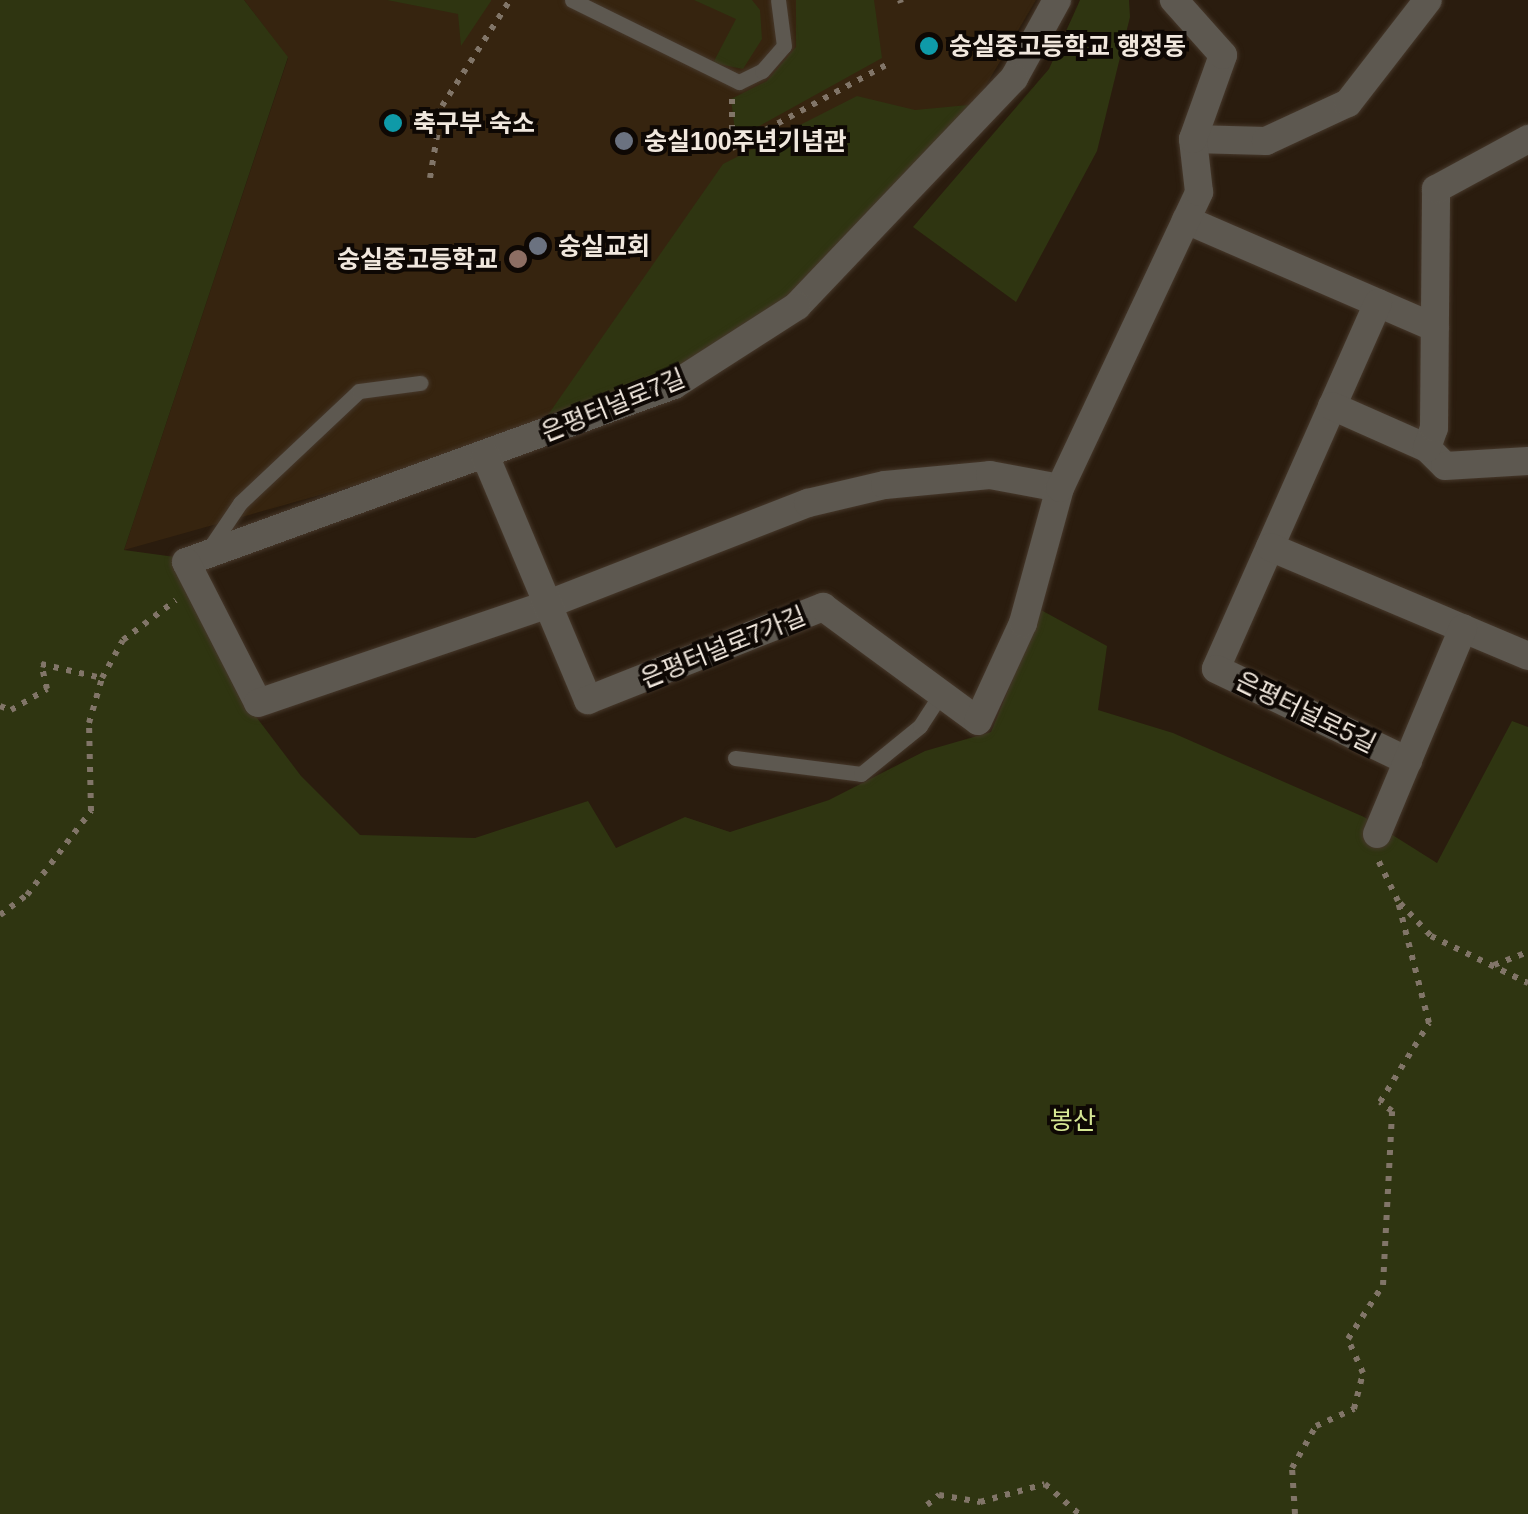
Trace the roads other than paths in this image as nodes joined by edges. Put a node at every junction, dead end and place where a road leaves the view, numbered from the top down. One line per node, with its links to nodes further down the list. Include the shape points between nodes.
1 (572, 0): 2 (lane, via 739,82 762,71 784,46)
2 (778, 0)
3 (1174, 0): 6 (street, 은평터널로7가길, via 1223,55)
4 (1428, 0): 6 (street, via 1348,103 1266,141)
5 (1052, 3): 14 (street, 은평터널로7길, via 1014,78 797,306 674,385)
6 (1193, 139): 8 (street, 은평터널로7가길, via 1199,192)
7 (1526, 142): 10 (street, via 1436,190)
8 (1186, 220): 9 (street); 16 (street, 은평터널로7가길)
9 (1378, 303): 10 (street); 12 (street, 은평터널로5길)
10 (1435, 328): 13 (street, via 1434,428)
11 (420, 383): 18 (lane, via 358,391 240,503)
12 (1332, 406): 13 (street); 17 (street, 은평터널로5길)
13 (1427, 448): 15 (street, via 1445,466)
14 (485, 455): 18 (street, 은평터널로7길); 19 (street, 은평터널로7가길)
15 (1528, 460)
16 (1060, 488): 19 (street, via 990,475 885,485 808,503); 22 (street, 은평터널로7가길, via 1022,623 978,721)
17 (1270, 547): 20 (street); 24 (street, 은평터널로5길, via 1216,669)
18 (204, 556): 19 (street, via 186,562 258,704)
19 (546, 605): 22 (street, 은평터널로7가길, via 588,700 823,607)
20 (1463, 628): 21 (street); 24 (street, 은평터널로5길)
21 (1527, 652)
22 (941, 694): 23 (lane, via 920,726 862,774)
23 (735, 758)
24 (1408, 761): 25 (street, 은평터널로5길)
25 (1377, 834)

